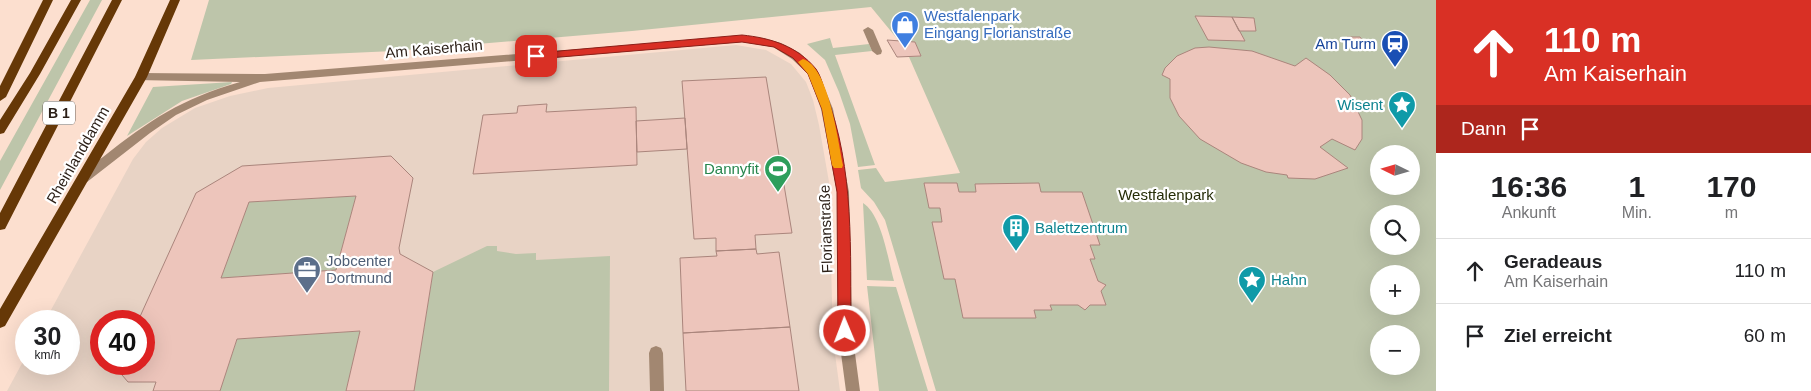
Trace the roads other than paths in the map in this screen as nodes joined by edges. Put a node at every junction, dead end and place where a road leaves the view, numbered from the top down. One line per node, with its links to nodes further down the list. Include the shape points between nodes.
1 (48, 0): 10 (main road)
2 (76, 0): 11 (main road, B 1)
3 (117, 0): 13 (main road, B 1)
4 (175, 0): 8 (main road, Rheinlanddamm)
5 (868, 30): 7 (street)
6 (730, 40): 9 (street, Am Kaiserhain); 17 (street, Florianstraße, via 763,41 796,56 813,72 827,109 843,192 845,331)
7 (877, 51)
8 (141, 78): 9 (street, Am Kaiserhain); 12 (main road, Rheinlanddamm)
9 (266, 78): 12 (street, via 185,105)
10 (0, 97)
11 (0, 130)
12 (83, 179): 14 (main road, Rheinlanddamm)
13 (0, 225)
14 (0, 322)
15 (656, 352): 16 (street)
16 (657, 391)
17 (853, 391)

